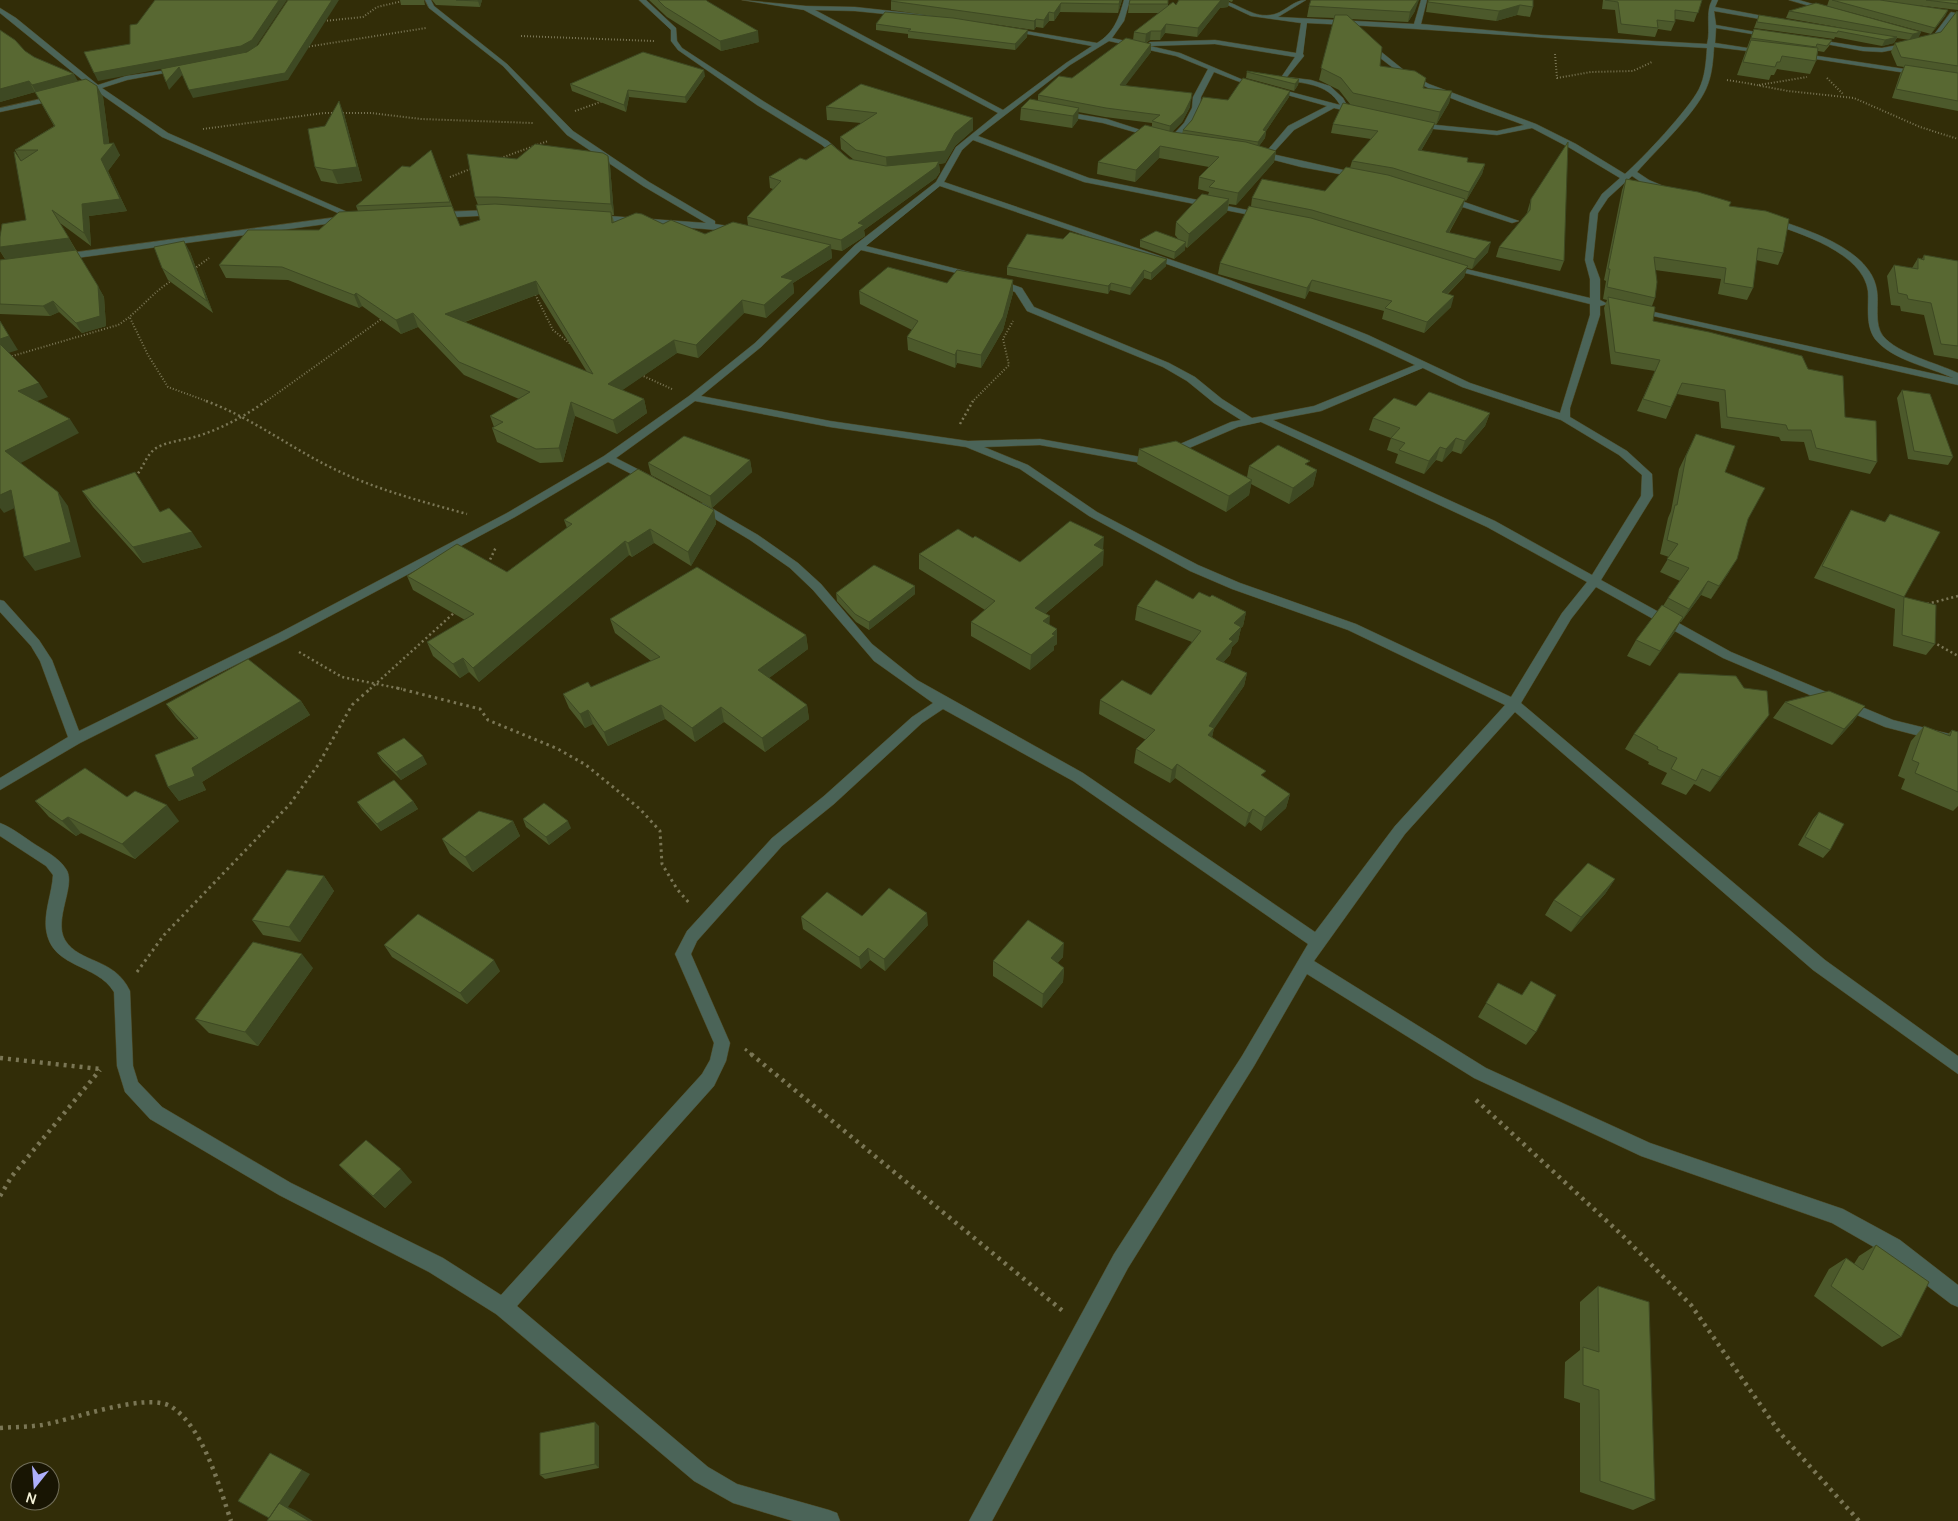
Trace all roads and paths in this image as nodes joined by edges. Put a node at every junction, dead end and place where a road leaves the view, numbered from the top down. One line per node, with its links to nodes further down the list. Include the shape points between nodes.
1 (408, 0): 21 (path, via 377,7 363,17)
2 (428, 0): 18 (street, via 431,7)
3 (642, 0): 35 (street, via 674,29)
4 (745, 0): 11 (street)
5 (1127, 0): 31 (street, via 1120,21)
6 (1220, 0): 17 (street, via 1241,11)
7 (1303, 0): 17 (street)
8 (1424, 0): 23 (street)
9 (1792, 0): 13 (street)
10 (1713, 4): 19 (street); 24 (street)
11 (806, 8): 16 (street); 66 (street)
12 (0, 10): 57 (street)
13 (1832, 11)
14 (1944, 12): 15 (street)
15 (1956, 13): 32 (street)
16 (939, 17)
17 (1269, 18): 20 (street)
18 (448, 20): 40 (path, via 413,31); 68 (street, via 505,65)
19 (1782, 20)
20 (1304, 21): 22 (street); 43 (street)
21 (316, 22)
22 (1347, 23): 23 (street); 26 (street)
23 (1417, 26): 39 (street, via 1541,37)
24 (1713, 26): 30 (street); 39 (street)
25 (1000, 27): 38 (street)
26 (1354, 30)
27 (1915, 34): 32 (street)
28 (521, 36): 35 (path)
29 (1360, 36): 71 (street, via 1403,72 1426,86)
30 (1780, 36)
31 (1108, 38): 37 (street); 38 (street)
32 (1934, 38): 36 (street)
33 (1809, 40): 36 (street, via 1882,50)
34 (1892, 40): 36 (street)
35 (674, 41): 80 (street, via 680,49 737,88 825,143)
36 (1918, 43)
37 (1141, 44): 43 (street, via 1216,42); 45 (street, via 1178,54)
38 (1099, 45): 66 (street, via 1068,64 1019,105)
39 (1710, 45): 41 (street); 51 (street)
40 (305, 47)
41 (1769, 51)
42 (1787, 54): 55 (street)
43 (1301, 56): 54 (street)
44 (184, 68): 57 (street)
45 (1212, 69): 48 (street); 76 (street, via 1187,124)
46 (1633, 71): 47 (path, via 1591,72 1557,78)
47 (1555, 72)
48 (1222, 73): 50 (street); 62 (street)
49 (1823, 74): 60 (path)
50 (1255, 75)
51 (1707, 76): 56 (path); 83 (street, via 1702,90 1687,111)
52 (1815, 76): 56 (path)
53 (1273, 77): 54 (street)
54 (1282, 78): 63 (street, via 1329,88 1337,92)
55 (1958, 79)
56 (1751, 84): 60 (path)
57 (96, 87): 58 (street); 73 (street)
58 (87, 90)
59 (67, 94): 64 (street)
60 (1846, 96): 75 (path)
61 (608, 99): 68 (path)
62 (1332, 106): 63 (street); 79 (street, via 1292,128)
63 (1346, 109): 67 (street)
64 (0, 110)
65 (1052, 111): 76 (street)
66 (1003, 113): 74 (street)
67 (1365, 114)
68 (556, 117): 70 (street)
69 (1411, 124): 71 (street, via 1497,133)
70 (564, 126): 72 (street); 73 (path, via 421,119 371,113 324,113)
71 (1533, 126): 83 (street)
72 (570, 133): 81 (path); 95 (street)
73 (165, 135): 97 (street, via 363,218)
74 (972, 137): 86 (street, via 944,168); 92 (street, via 1087,180)
75 (1958, 139)
76 (1172, 140): 77 (street)
77 (1186, 143)
78 (1253, 152): 79 (street)
79 (1267, 155): 85 (street)
80 (844, 161)
81 (490, 162)
82 (481, 165): 84 (path)
83 (1628, 174): 87 (street); 104 (street, via 1605,196 1594,213 1589,260 1595,278)
84 (450, 177)
85 (1363, 177)
86 (939, 183): 98 (street); 112 (street, via 1227,282 1365,337)
87 (1676, 193)
88 (1442, 197): 94 (street)
89 (508, 213): 90 (street)
90 (424, 215)
91 (582, 217): 95 (street)
92 (1270, 217)
93 (1759, 217): 114 (street, via 1807,233 1846,254 1870,279 1876,330 1882,340)
94 (1515, 221)
95 (717, 226): 96 (street)
96 (753, 234)
97 (205, 238): 99 (street); 101 (path, via 210,255 205,263)
98 (858, 247): 106 (street, via 1006,284 1019,290); 116 (street, via 842,256 758,345)
99 (49, 259)
100 (1442, 266): 104 (street)
101 (188, 273)
102 (180, 276): 109 (path, via 161,286)
103 (528, 286): 110 (path, via 559,339)
104 (1596, 302): 105 (street); 118 (street)
105 (1616, 307)
106 (1030, 309): 119 (street, via 1166,365 1191,379 1218,401); 120 (path, via 1013,321 1005,332 1003,338 1009,366 1005,372 974,398 956,428)
107 (1625, 309): 115 (street)
108 (384, 316): 117 (path)
109 (130, 318): 111 (path, via 106,329); 117 (path, via 168,387)
110 (577, 347)
111 (5, 358)
112 (1423, 365): 118 (street, via 1488,394); 119 (street, via 1317,409)
113 (641, 375): 116 (path)
114 (1958, 376)
115 (1958, 382)
116 (692, 398): 120 (street, via 830,424); 122 (street)
117 (242, 418): 123 (path, via 201,435 157,447); 127 (path, via 330,467 388,492)
118 (1565, 418): 129 (street, via 1623,452 1646,474 1647,496)
119 (1253, 419): 121 (street, via 1162,456 1141,460 1040,442); 129 (street, via 1304,437 1491,524)
120 (937, 439): 121 (street)
121 (968, 444): 139 (street, via 1024,467 1094,514 1194,568 1352,627)
122 (608, 458): 124 (street); 126 (street)
123 (134, 478)
124 (665, 488)
125 (689, 500): 138 (street, via 793,565 872,652)
126 (510, 514): 127 (street); 128 (path)
127 (497, 522): 134 (street)
128 (487, 565)
129 (1594, 581): 139 (street, via 1566,616); 141 (street, via 1727,654 1890,724)
130 (1958, 596): 132 (path)
131 (0, 604): 140 (street, via 46,660)
132 (1924, 606)
133 (458, 609): 137 (path)
134 (283, 636): 137 (path, via 304,656 342,677); 140 (street)
135 (1927, 637): 136 (path)
136 (1958, 656)
137 (375, 682): 144 (path, via 480,709 488,720 558,749 586,766 640,809 660,831 662,864 677,889); 147 (path, via 352,705 318,765 290,804 164,935)
138 (943, 702): 144 (street, via 917,720 777,842); 145 (street, via 1078,777)
139 (1514, 704): 145 (street, via 1400,830); 151 (street, via 1819,965)
140 (75, 739): 142 (street)
141 (1958, 741)
142 (0, 786)
143 (0, 830): 147 (street, via 51,862 61,873 54,930 58,946 68,955 113,976)
144 (705, 922): 148 (street, via 682,954)
145 (1317, 942): 146 (street)
146 (1305, 964): 155 (street, via 1480,1073 1656,1153 1837,1215 1893,1247); 157 (street, via 1248,1061 1121,1261)
147 (122, 991): 150 (street)
148 (713, 1022): 156 (street, via 722,1043 718,1061 708,1080); 157 (path)
149 (0, 1058): 152 (path)
150 (125, 1066): 152 (path); 156 (street, via 131,1086 156,1113 285,1189 436,1265)
151 (1958, 1066)
152 (100, 1069): 154 (path, via 12,1176)
153 (1470, 1093): 162 (path, via 1623,1236 1691,1305 1780,1433)
154 (0, 1196)
155 (1958, 1297)
156 (502, 1307): 160 (street, via 701,1474 734,1493)
157 (1084, 1329): 161 (street)
158 (0, 1428): 159 (path, via 41,1425 154,1400 173,1408 196,1436)
159 (231, 1521)
160 (829, 1521)
161 (980, 1521)
162 (1859, 1521)

